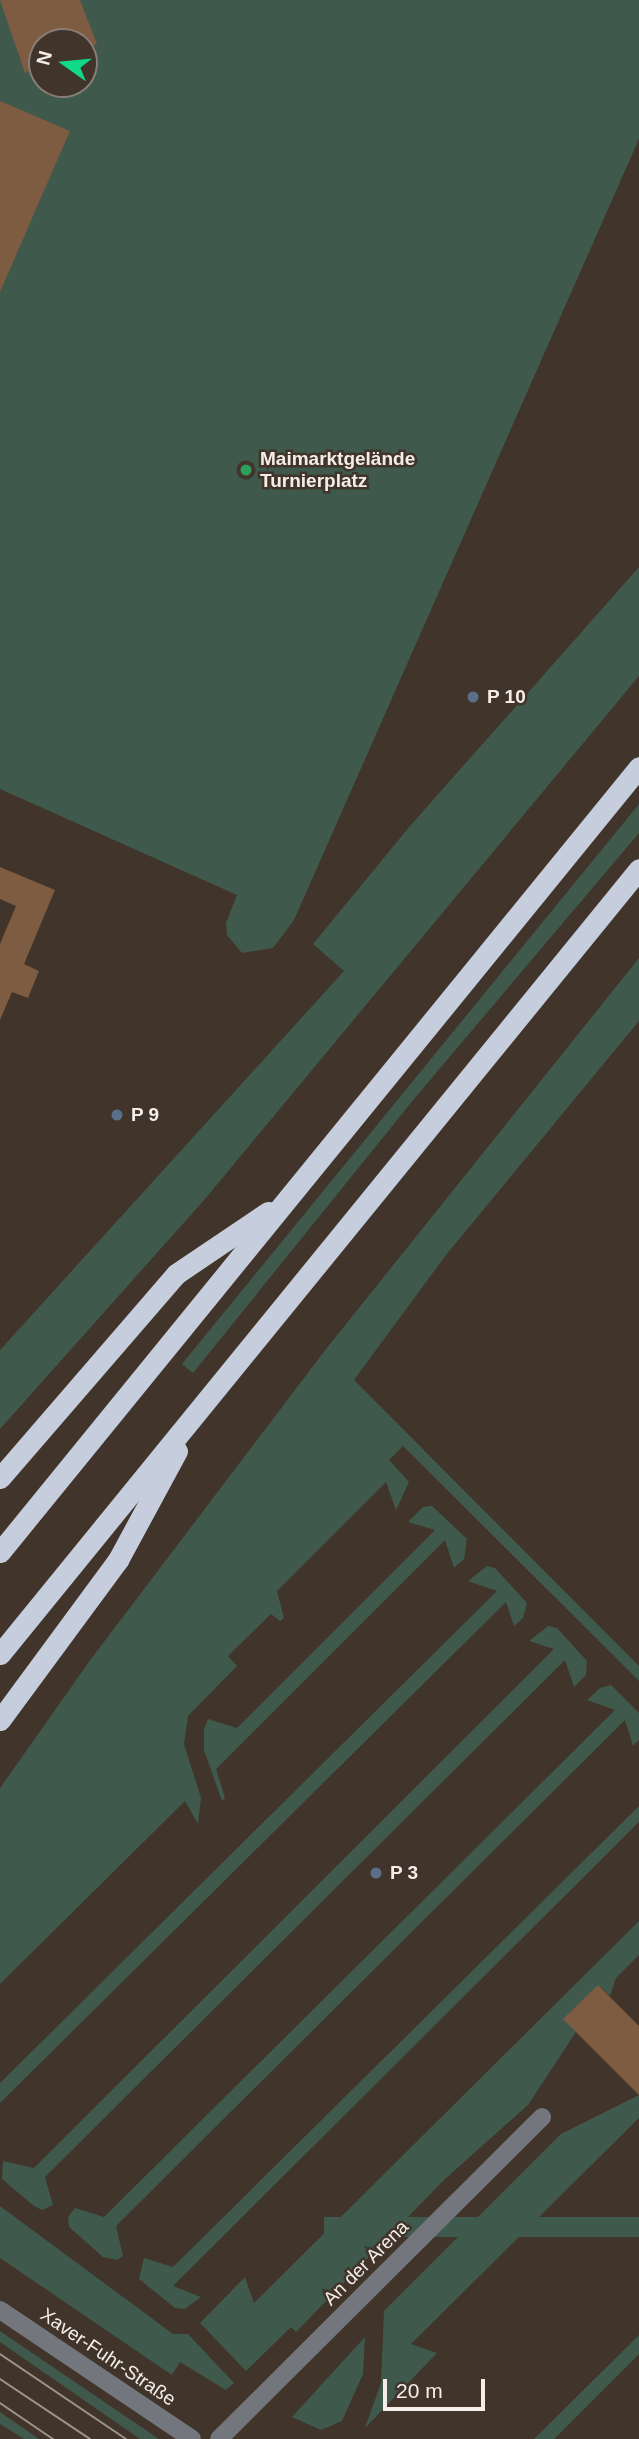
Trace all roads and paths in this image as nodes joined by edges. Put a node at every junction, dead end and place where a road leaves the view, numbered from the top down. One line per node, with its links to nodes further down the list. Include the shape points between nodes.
1 (639, 768): 3 (highway)
2 (639, 869): 4 (highway)
3 (287, 1199): 5 (highway, via 176,1274); 6 (highway)
4 (201, 1406): 7 (highway); 8 (highway, via 118,1560)
5 (0, 1478)
6 (0, 1552)
7 (0, 1654)
8 (0, 1720)
9 (542, 2117): 12 (street, An der Arena)
10 (0, 2310): 11 (street, Xaver-Fuhr-Straße)
11 (191, 2439)
12 (219, 2439)

